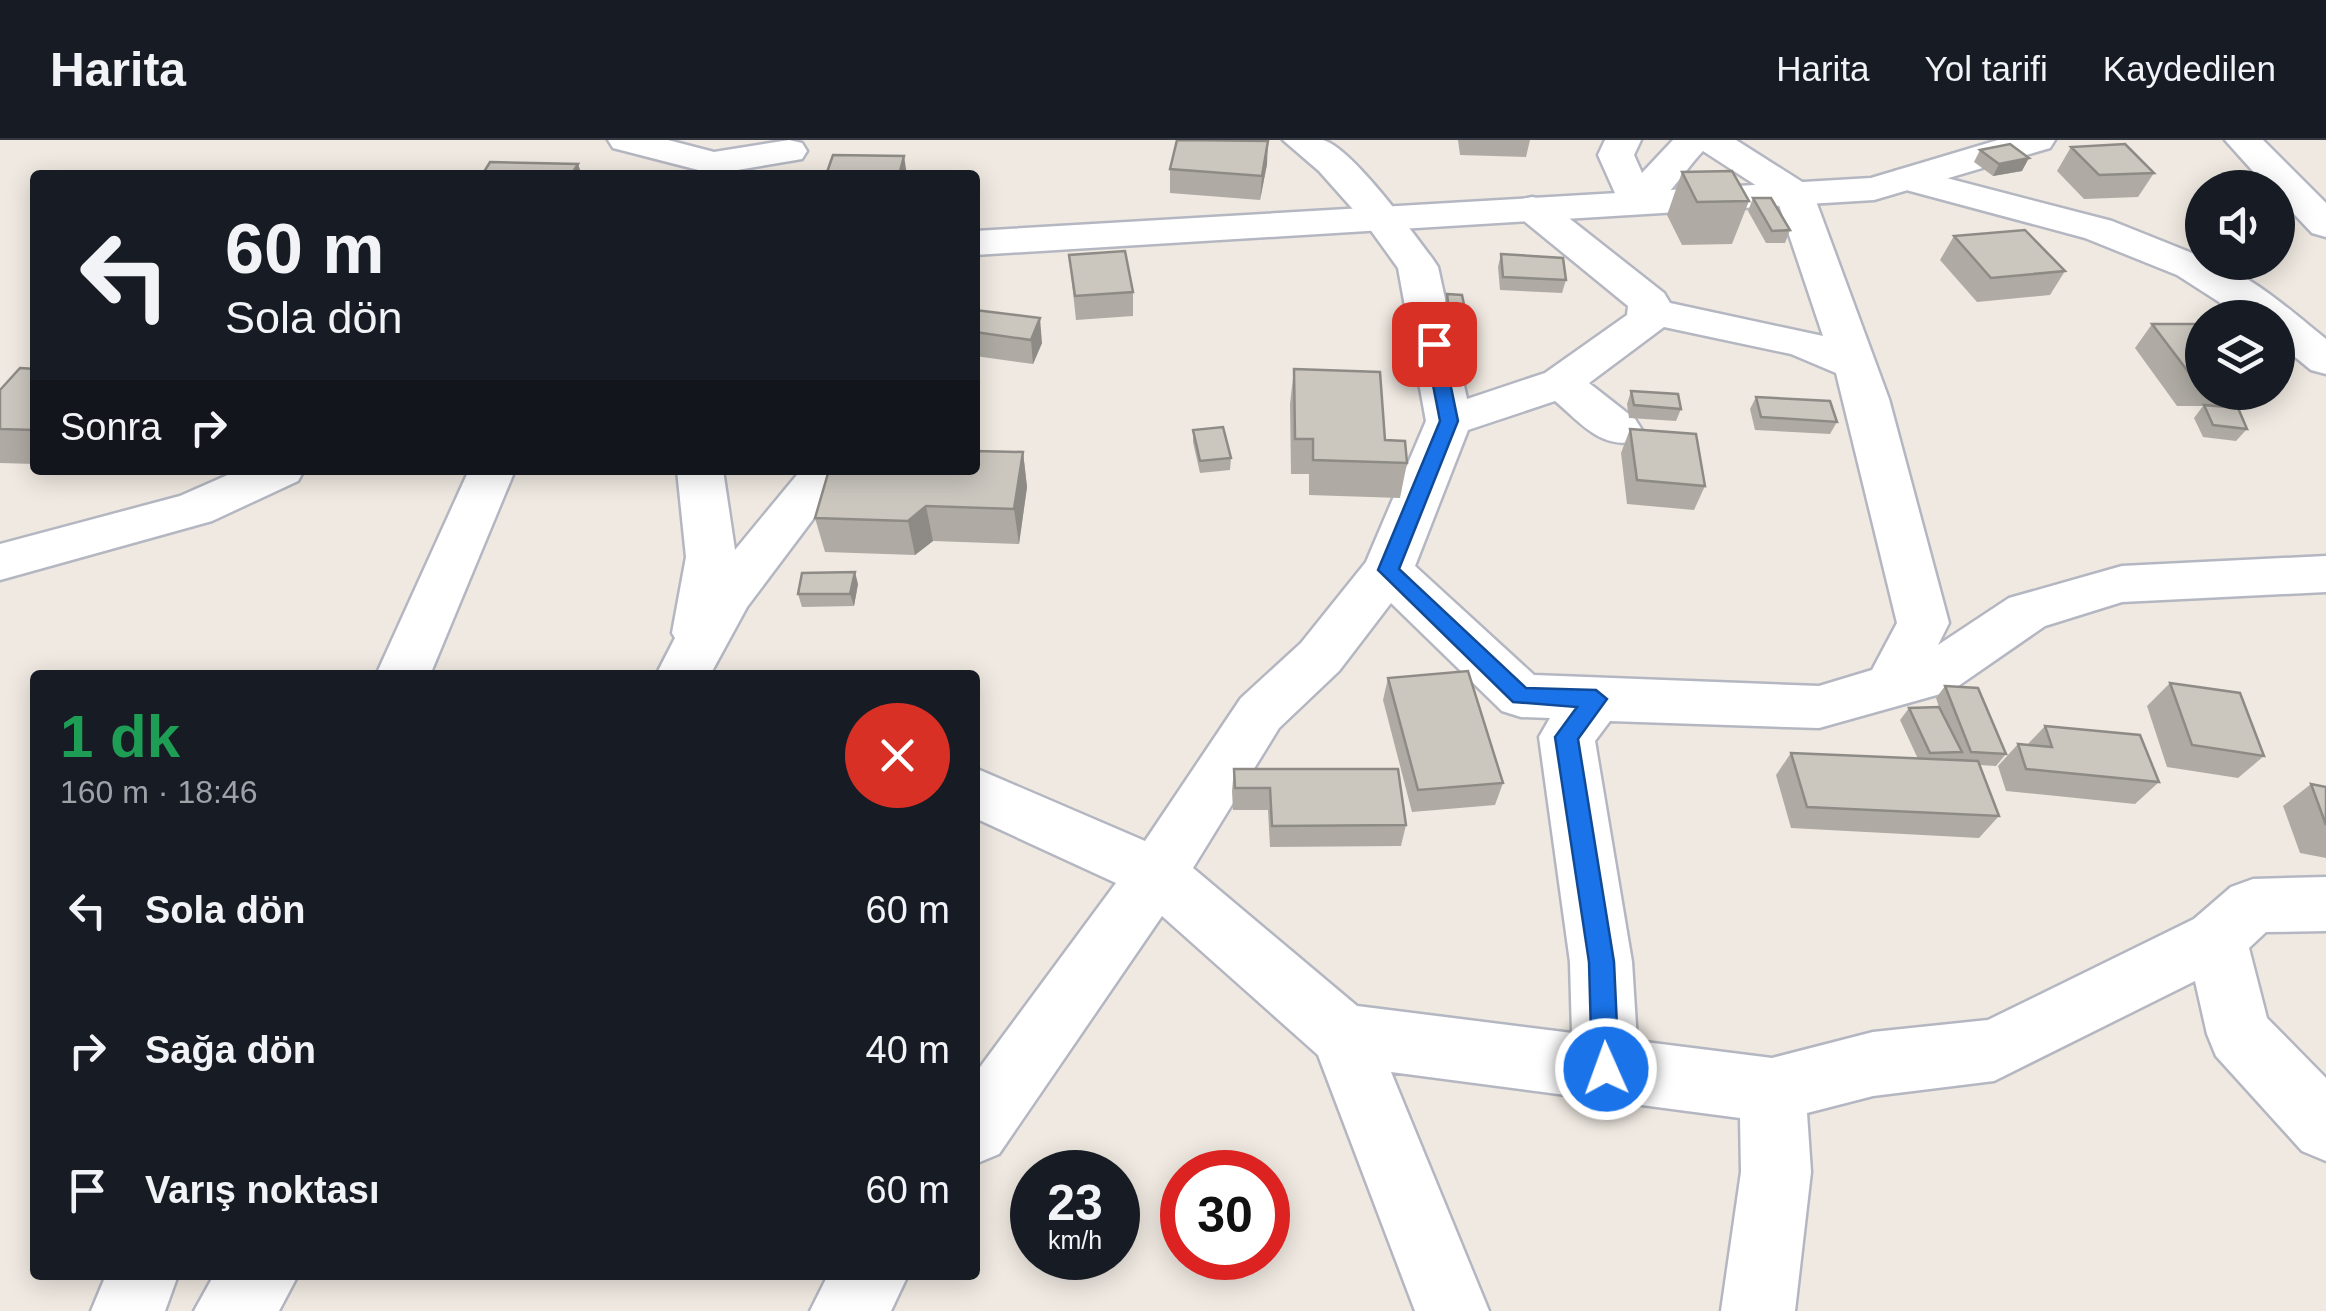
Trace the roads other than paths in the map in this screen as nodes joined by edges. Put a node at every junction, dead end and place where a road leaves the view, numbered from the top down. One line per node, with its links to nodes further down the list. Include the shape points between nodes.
1 (626, 140): 8 (street, via 714,163)
2 (1301, 140): 14 (street)
3 (1622, 140): 12 (street, via 1616,155)
4 (1698, 140): 12 (street)
5 (1711, 140): 11 (street)
6 (2037, 140): 10 (street)
7 (2244, 140): 15 (street)
8 (800, 146): 9 (street)
9 (765, 170)
10 (1908, 179): 11 (street, via 1874,189); 17 (street, via 2035,211 2193,265)
11 (1794, 194): 12 (street); 21 (street)
12 (1636, 203): 13 (street)
13 (1532, 208): 14 (street); 18 (street, via 1649,302)
14 (1381, 217): 16 (street); 23 (street, via 1418,267)
15 (2326, 225)
16 (980, 243)
17 (2251, 300)
18 (1648, 311): 21 (street, via 1803,344); 22 (street, via 1648,320)
19 (2295, 336): 20 (street)
20 (2326, 360)
21 (1855, 365): 34 (street, via 1924,623)
22 (1561, 383): 23 (street); 24 (street)
23 (1449, 421): 30 (street)
24 (1619, 430)
25 (270, 475): 29 (street, via 194,509)
26 (490, 475): 33 (street)
27 (701, 475): 32 (street, via 711,557)
28 (824, 475): 32 (street)
29 (0, 562)
30 (1388, 570): 35 (street, via 1521,696); 37 (street, via 1320,657 1260,712)
31 (2326, 574): 34 (street, via 2122,584 2027,612 1932,676)
32 (695, 664)
33 (405, 670)
34 (1891, 686): 35 (street, via 1819,708)
35 (1596, 699): 41 (street, via 1567,737 1602,962)
36 (980, 794): 37 (street)
37 (1157, 874): 40 (street); 43 (street)
38 (2326, 904): 39 (street, via 2253,906)
39 (2216, 939): 42 (street, via 1994,1050 1872,1064); 44 (street, via 2238,1034)
40 (1343, 1035): 41 (street); 51 (street)
41 (1606, 1069): 42 (street)
42 (1772, 1090): 52 (street, via 1776,1172)
43 (980, 1123)
44 (2326, 1127)
45 (140, 1280): 48 (street)
46 (258, 1280): 49 (street)
47 (869, 1280): 50 (street)
48 (128, 1311)
49 (231, 1311)
50 (847, 1311)
51 (1452, 1311)
52 (1758, 1311)

